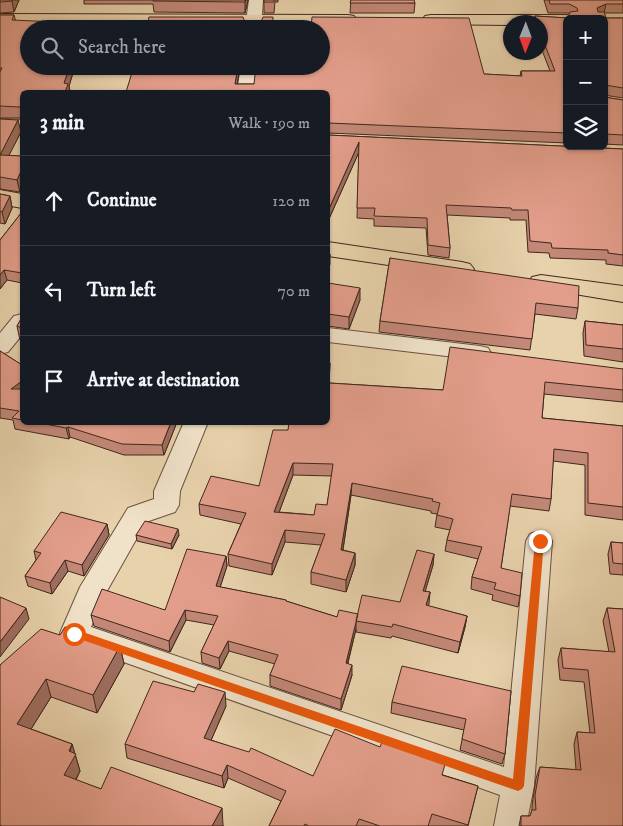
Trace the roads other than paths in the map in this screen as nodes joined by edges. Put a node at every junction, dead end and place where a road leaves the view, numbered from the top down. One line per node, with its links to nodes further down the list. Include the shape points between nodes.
1 (256, 0): 4 (street)
2 (0, 19): 3 (main road)
3 (51, 20)
4 (254, 20)
5 (362, 20): 8 (main road)
6 (411, 20): 7 (main road)
7 (563, 20)
8 (330, 21)
9 (248, 75): 10 (street)
10 (245, 90)
11 (0, 124): 12 (street)
12 (20, 125)
13 (0, 197): 14 (main road)
14 (20, 201)
15 (330, 249): 16 (main road)
16 (485, 273)
17 (524, 279): 18 (main road)
18 (623, 294)
19 (20, 323): 21 (street)
20 (330, 335): 22 (street)
21 (0, 347)
22 (497, 355)
23 (195, 425): 25 (street, via 167,491 166,505 136,515 90,595 74,634)
24 (540, 541): 25 (street)
25 (518, 786): 26 (street)
26 (510, 826)

